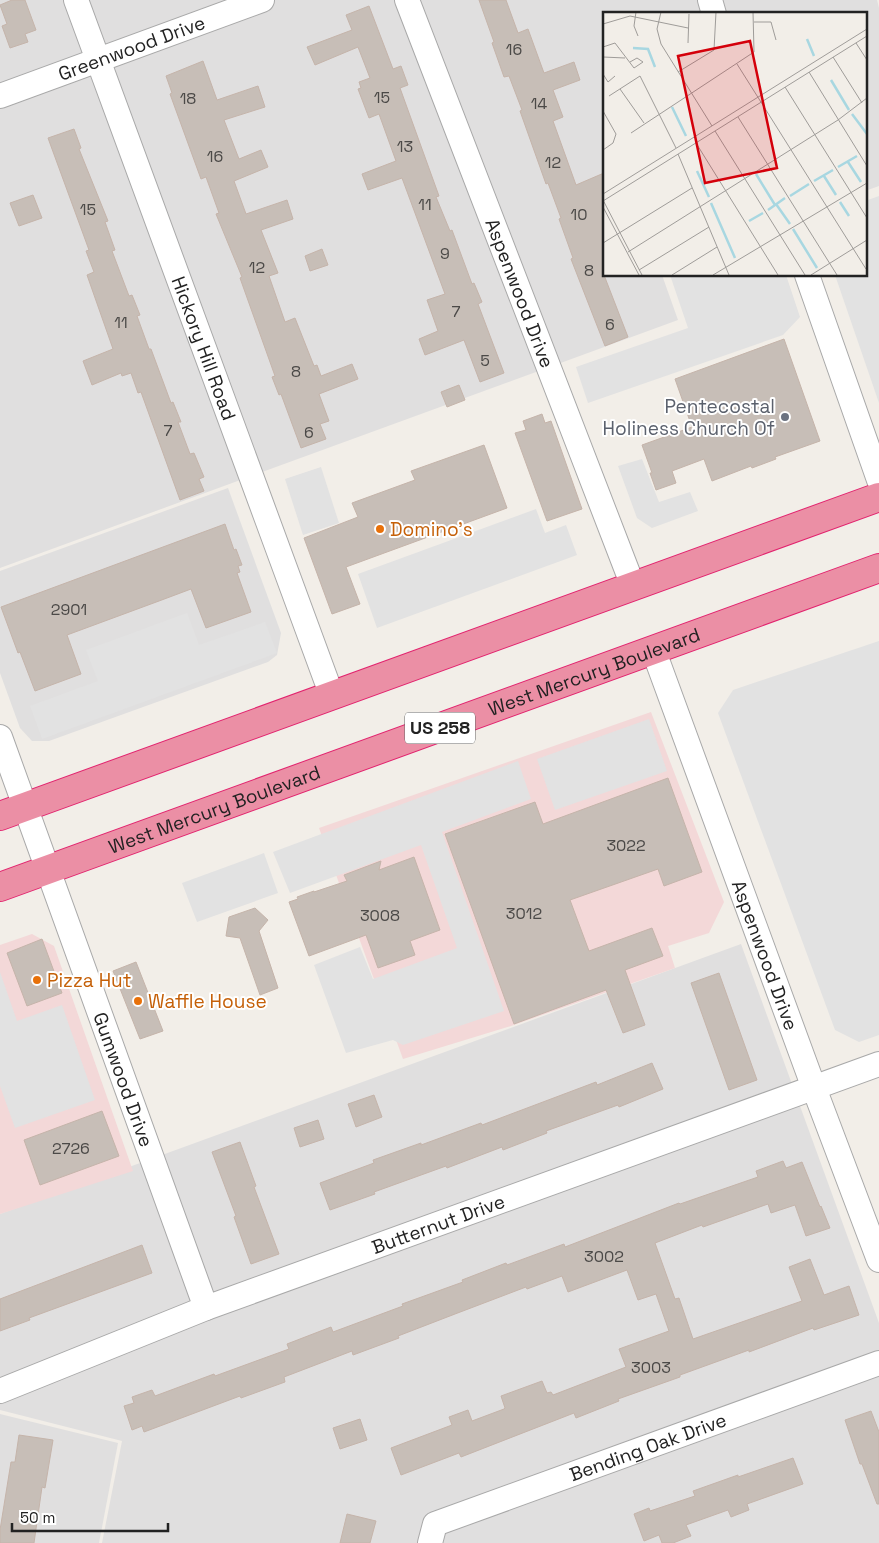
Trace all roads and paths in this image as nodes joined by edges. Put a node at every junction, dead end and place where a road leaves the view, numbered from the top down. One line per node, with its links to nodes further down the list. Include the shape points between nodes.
1 (76, 0): 4 (street, Hickory Hill Road)
2 (262, 0): 4 (street, Greenwood Drive)
3 (407, 0): 10 (street, Aspenwood Drive)
4 (97, 60): 5 (street, Greenwood Drive); 12 (street, Hickory Hill Road)
5 (0, 96)
6 (807, 276): 7 (street)
7 (879, 480)
8 (879, 497): 10 (highway)
9 (879, 568): 11 (highway, West Mercury Boulevard / US 258)
10 (633, 586): 12 (highway)
11 (654, 649): 16 (highway, West Mercury Boulevard / US 258); 19 (street, Aspenwood Drive)
12 (332, 696): 14 (highway)
13 (0, 736): 14 (street, Gumwood Drive)
14 (26, 807): 15 (highway); 16 (street, Gumwood Drive)
15 (0, 816)
16 (48, 870): 17 (highway, West Mercury Boulevard / US 258); 21 (street, Gumwood Drive)
17 (0, 887)
18 (879, 1064): 19 (street, Butternut Drive)
19 (814, 1088): 20 (street, Aspenwood Drive); 21 (street, Butternut Drive)
20 (879, 1260)
21 (206, 1308): 23 (street, Butternut Drive)
22 (879, 1363): 24 (street, Bending Oak Drive, via 435,1524)
23 (0, 1391)
24 (430, 1543)

